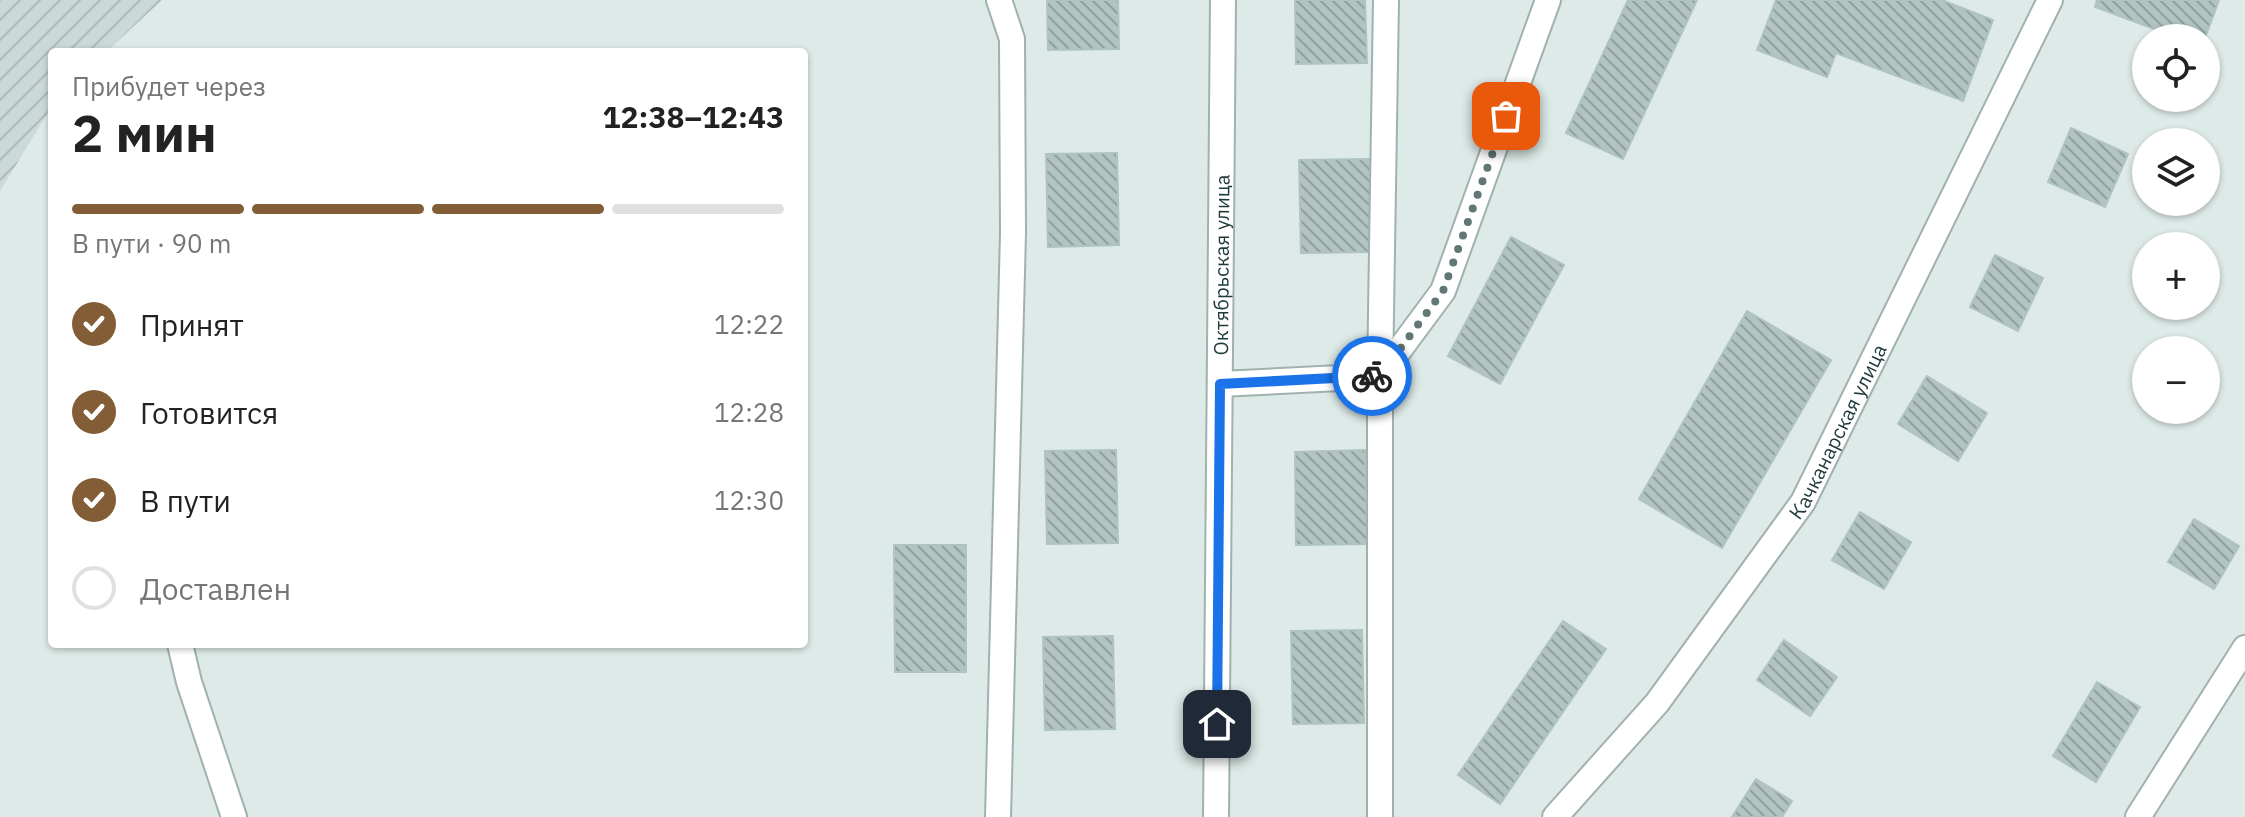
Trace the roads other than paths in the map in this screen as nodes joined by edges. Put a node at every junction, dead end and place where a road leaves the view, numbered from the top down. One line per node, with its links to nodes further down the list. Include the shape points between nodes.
1 (999, 0): 11 (street, via 1012,39 1013,233)
2 (1223, 0): 7 (street, Октябрьская улица)
3 (1386, 0): 6 (street)
4 (1548, 0): 6 (street, via 1443,291)
5 (2050, 0): 14 (street, Качканарская улица, via 1803,502 1657,703)
6 (1380, 376): 7 (street); 13 (street)
7 (1220, 384): 12 (street, Октябрьская улица)
8 (181, 648): 10 (street)
9 (2245, 648): 15 (street)
10 (234, 817)
11 (998, 817)
12 (1216, 817)
13 (1380, 817)
14 (1555, 817)
15 (2138, 817)

